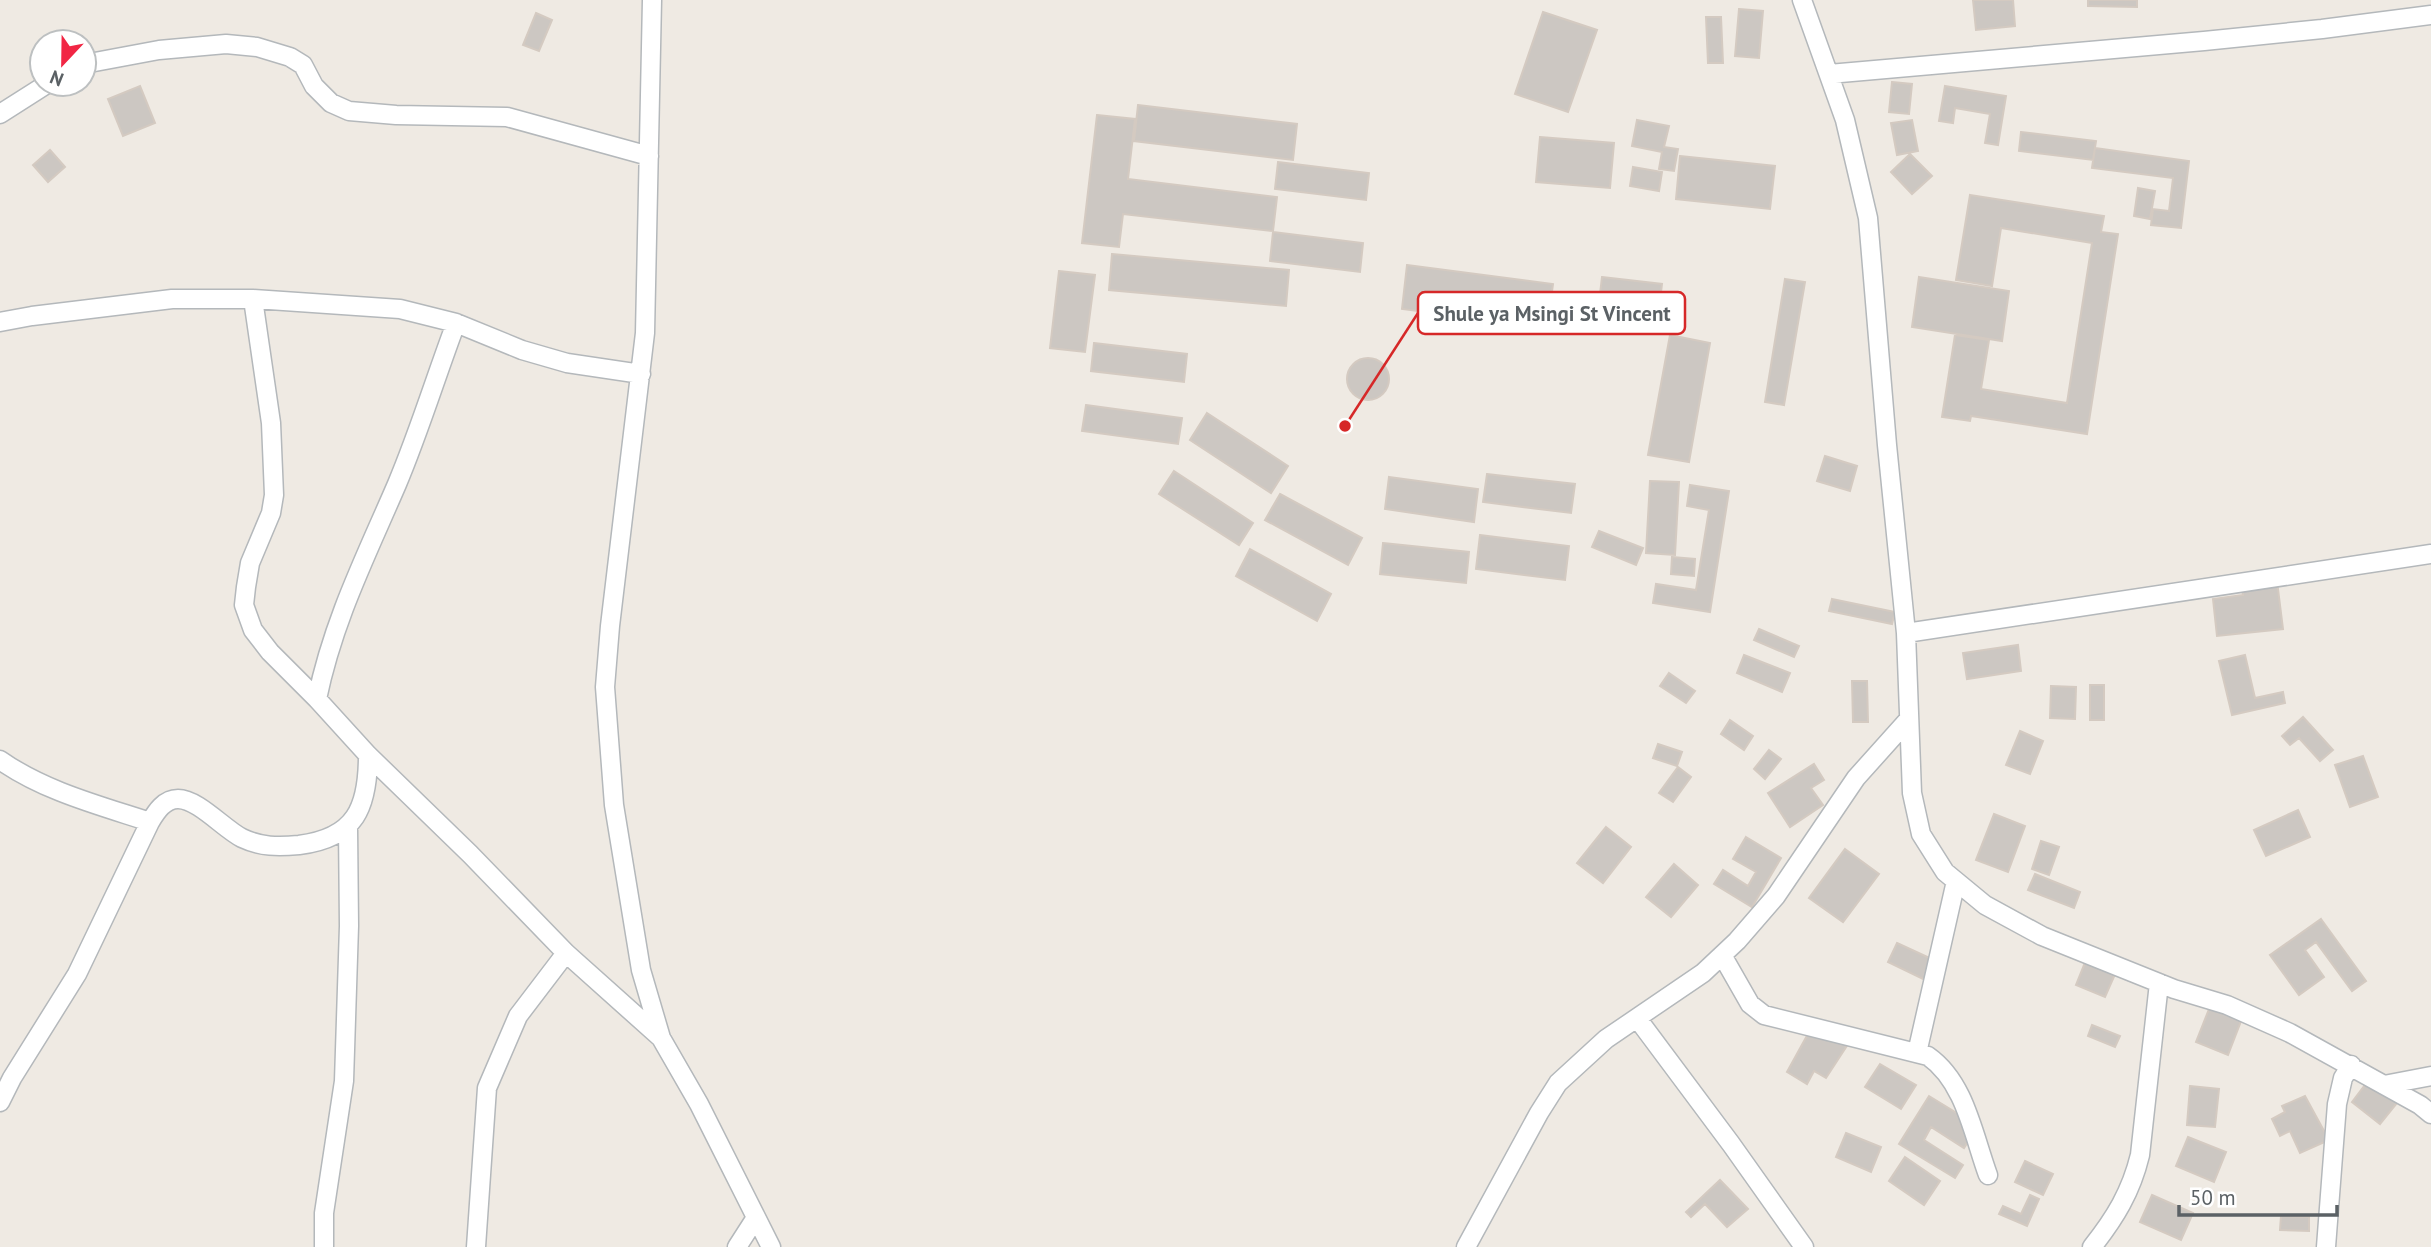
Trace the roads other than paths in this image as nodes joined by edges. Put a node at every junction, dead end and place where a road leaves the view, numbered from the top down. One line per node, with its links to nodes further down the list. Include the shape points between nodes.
1 (652, 0): 8 (street)
2 (1802, 0): 5 (street)
3 (2431, 15): 5 (street, via 2204,41)
4 (98, 61): 8 (street, via 159,50 226,44 257,47 303,65 314,86 331,103 349,111 507,117)
5 (1829, 74): 14 (street, via 1868,218)
6 (28, 96): 7 (street)
7 (0, 114)
8 (649, 156): 12 (street)
9 (253, 299): 10 (street, via 172,299); 11 (street, via 400,309); 15 (street, via 271,423 274,495 250,563 244,605 261,641)
10 (0, 322)
11 (456, 323): 12 (street, via 568,363); 15 (street, via 398,482 337,624)
12 (641, 374): 26 (street, via 605,687 626,888 641,971)
13 (2431, 554): 14 (street)
14 (1906, 633): 16 (street)
15 (317, 699): 17 (street)
16 (1908, 720): 21 (street, via 1912,793 1921,834); 23 (street, via 1856,778 1776,896)
17 (368, 755): 20 (street, via 363,804); 22 (street)
18 (0, 760): 19 (street, via 24,777 60,792)
19 (149, 822): 20 (street, via 160,807 180,799 257,845 318,842); 31 (street, via 77,974)
20 (348, 827): 35 (street, via 344,1081 324,1213)
21 (1956, 881): 24 (street, via 1986,905 2042,936); 27 (street)
22 (566, 953): 26 (street); 36 (street, via 518,1016 487,1088)
23 (1722, 955): 25 (street); 27 (street, via 1751,1004 1765,1015)
24 (2159, 983): 28 (street, via 2227,1004); 41 (street, via 2134,1180 2113,1221)
25 (1637, 1018): 39 (street, via 1558,1083); 40 (street)
26 (661, 1038): 34 (street)
27 (1917, 1054): 33 (street, via 1942,1066 1955,1083)
28 (2351, 1065): 30 (street); 42 (street, via 2337,1104)
29 (2431, 1076): 30 (street)
30 (2385, 1085): 32 (street)
31 (0, 1102)
32 (2431, 1114)
33 (1988, 1175)
34 (755, 1219): 37 (street); 38 (street)
35 (324, 1247)
36 (476, 1247)
37 (737, 1247)
38 (771, 1247)
39 (1466, 1247)
40 (1804, 1247)
41 (2092, 1247)
42 (2326, 1247)

